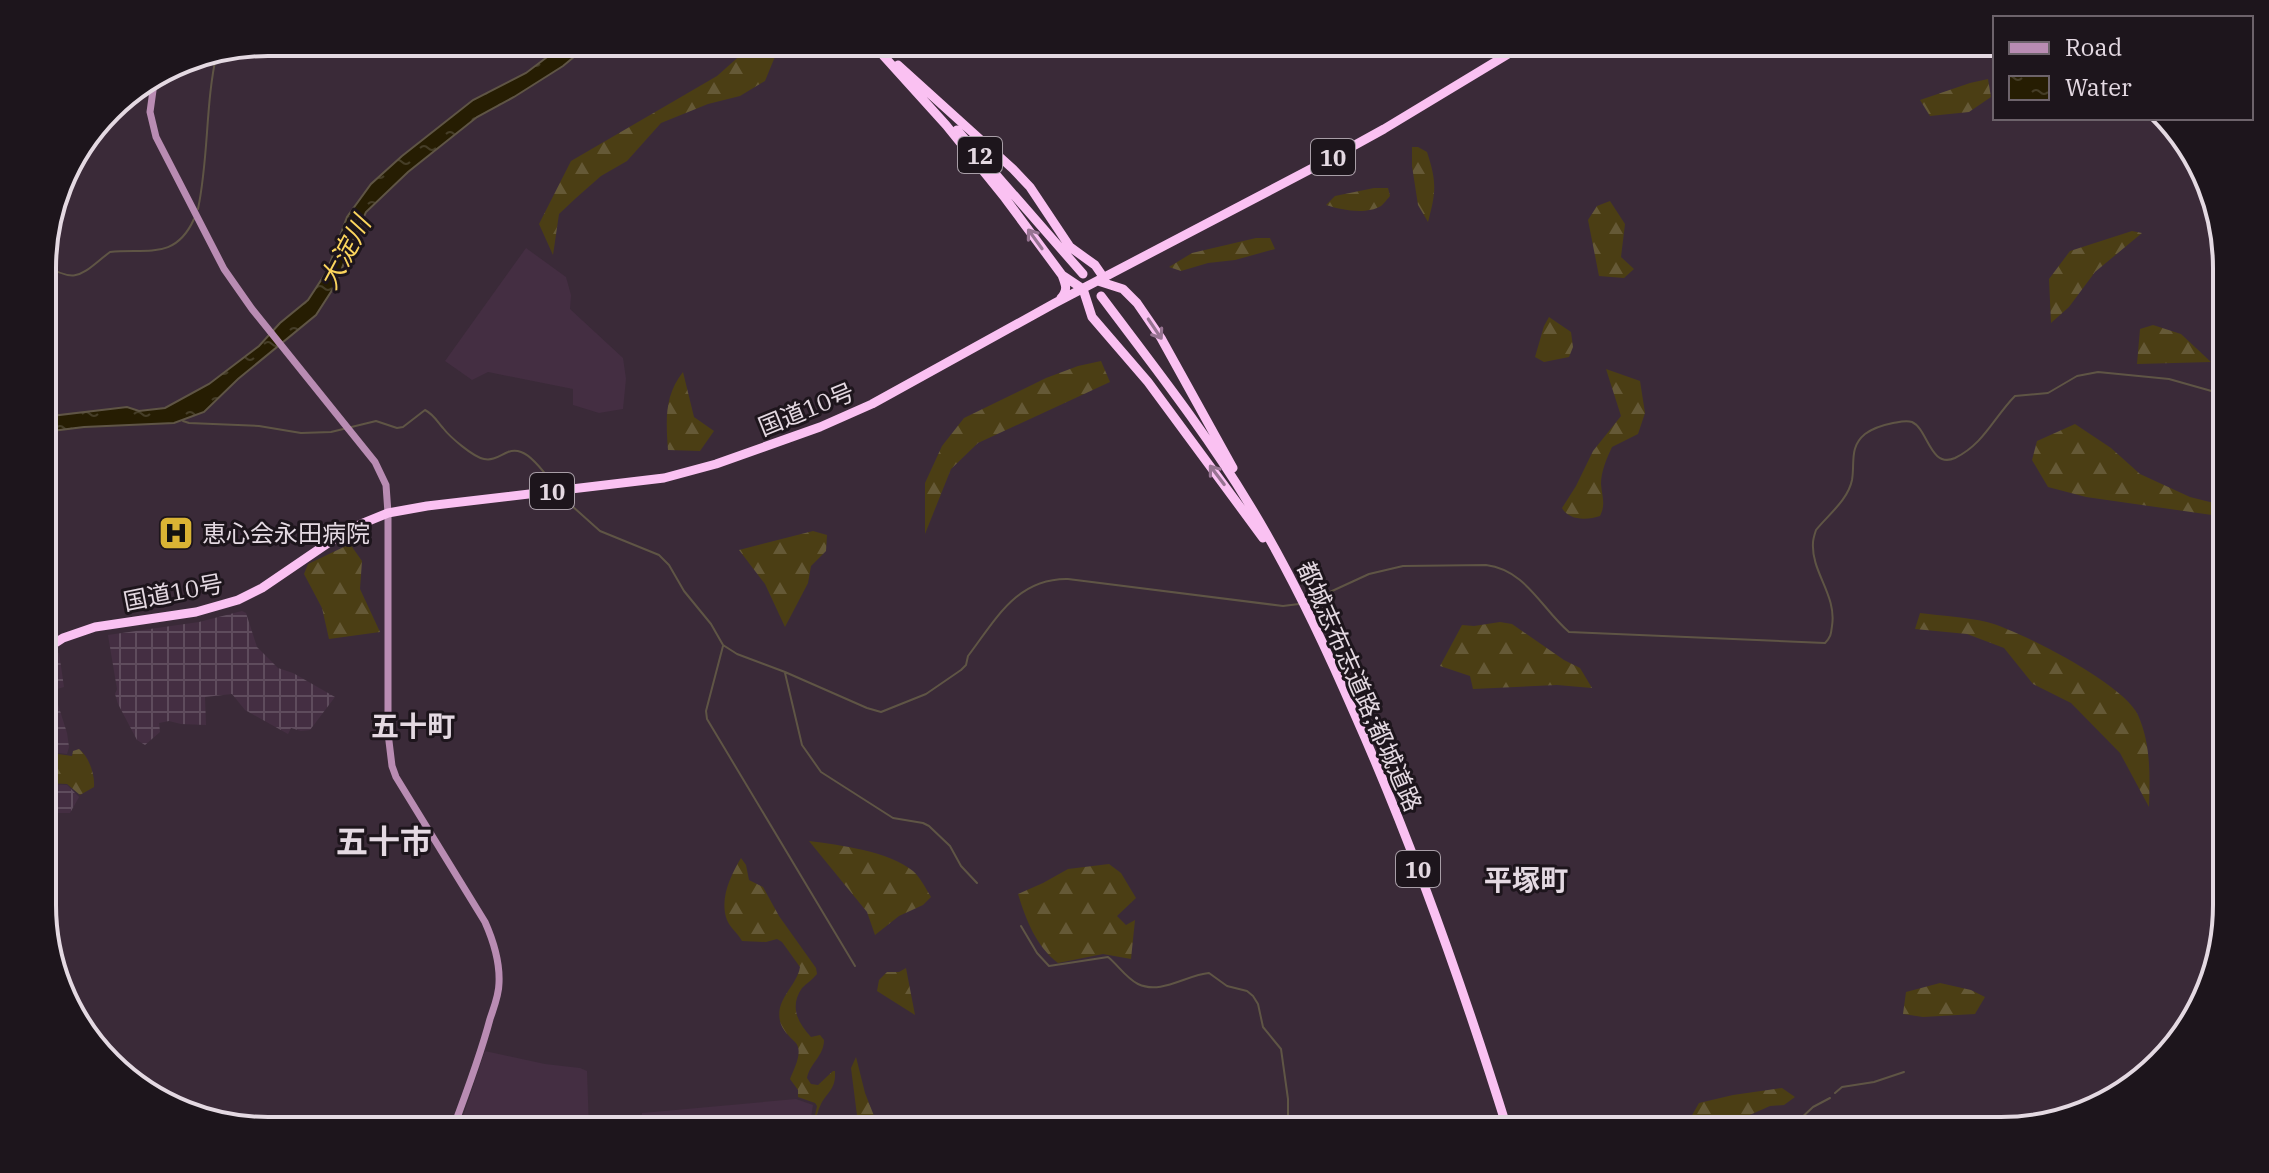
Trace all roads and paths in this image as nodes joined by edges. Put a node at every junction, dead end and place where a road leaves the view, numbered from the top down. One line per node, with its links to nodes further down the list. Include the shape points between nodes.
1 (884, 56): 10 (highway, one-way to 1, via 946,125)
2 (885, 56): 9 (highway, 12, via 957,129)
3 (888, 56): 6 (highway, via 1013,169 1070,247)
4 (1505, 56): 7 (highway, 国道10号 / 10, via 1384,129)
5 (153, 90): 17 (street, via 150,112 156,137 224,269 375,462 384,477)
6 (1085, 259): 8 (highway); 11 (highway, via 1095,265)
7 (1134, 263): 8 (highway, 国道10号 / 10); 13 (highway, via 1122,277)
8 (1120, 270): 11 (highway, 国道10号 / 10)
9 (1083, 274)
10 (1062, 275): 12 (highway); 15 (highway, via 1067,287)
11 (1101, 280): 12 (highway, 国道10号 / 10); 13 (highway)
12 (1083, 289): 15 (highway, 国道10号 / 10); 16 (highway)
13 (1126, 291): 18 (highway, one-way to 18, via 1161,338)
14 (1101, 296): 18 (highway, 都城志布志道路;都城道路 / 10, via 1216,453)
15 (1055, 303): 16 (highway, via 1079,303); 17 (highway, 国道10号 / 10, via 849,416 716,464 652,480)
16 (1092, 317): 19 (highway, one-way to 16, via 1148,382)
17 (388, 513): 20 (highway, 国道10号 / 10, via 334,539 238,600 95,627); 21 (street, via 392,766 485,922 498,970 489,1024)
18 (1277, 553): 19 (highway, 都城志布志道路;都城道路 / 10)
19 (1296, 588): 22 (highway, 都城志布志道路;都城道路 / 10, via 1411,850)
20 (56, 643)
21 (457, 1117)
22 (1504, 1117)

